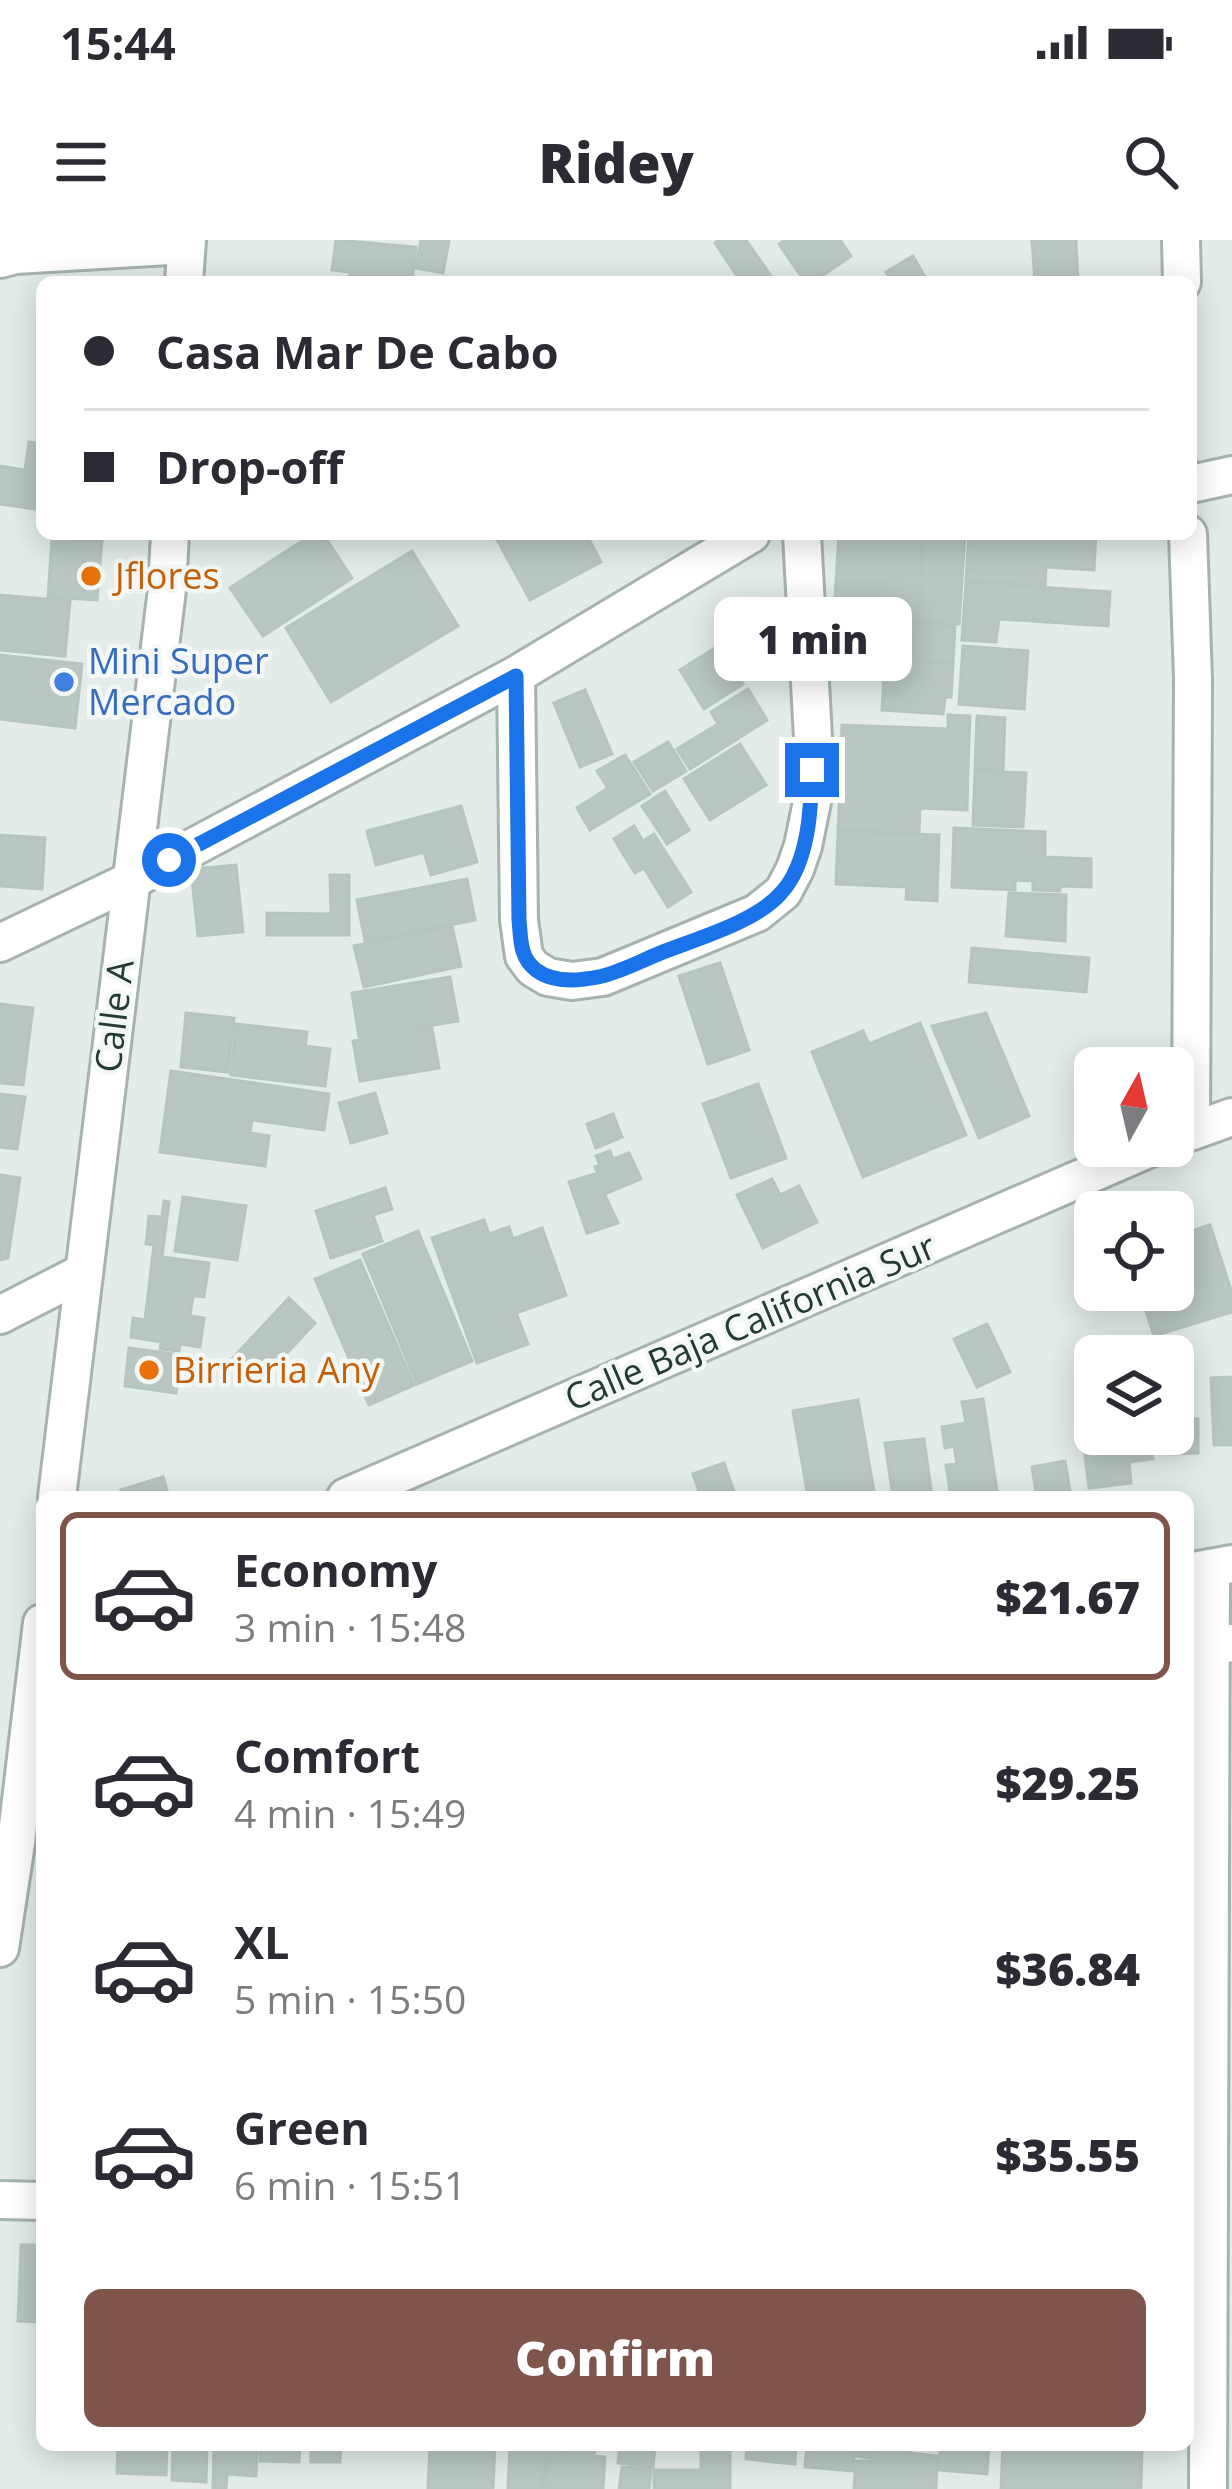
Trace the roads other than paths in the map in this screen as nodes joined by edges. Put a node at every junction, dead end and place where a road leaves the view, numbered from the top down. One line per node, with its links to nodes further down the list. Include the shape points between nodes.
1 (1181, 240): 4 (street)
2 (186, 256): 3 (street)
3 (0, 259)
4 (1182, 276)
5 (1232, 476): 6 (street)
6 (1197, 483)
7 (170, 540): 12 (street, Calle A)
8 (741, 540): 11 (street)
9 (802, 540): 11 (street, via 812,802 795,868 783,892 757,913 603,977 572,981 533,968 519,920)
10 (1188, 540): 14 (street)
11 (516, 676): 12 (street)
12 (130, 880): 13 (street); 18 (street, Calle A)
13 (0, 943)
14 (1184, 1047)
15 (1232, 1117): 16 (street)
16 (1194, 1130)
17 (1107, 1167): 21 (street, Calle Baja California Sur)
18 (84, 1272): 19 (street); 20 (street, Calle A)
19 (0, 1315)
20 (58, 1491)
21 (360, 1491)
22 (1210, 1568): 23 (street)
23 (1210, 1647): 27 (street)
24 (36, 1670): 25 (street)
25 (22, 1770): 26 (street)
26 (19, 1838): 28 (street)
27 (1221, 1883): 31 (street)
28 (0, 1948)
29 (0, 2200): 30 (street)
30 (36, 2201)
31 (1210, 2208): 32 (street)
32 (1208, 2489)

